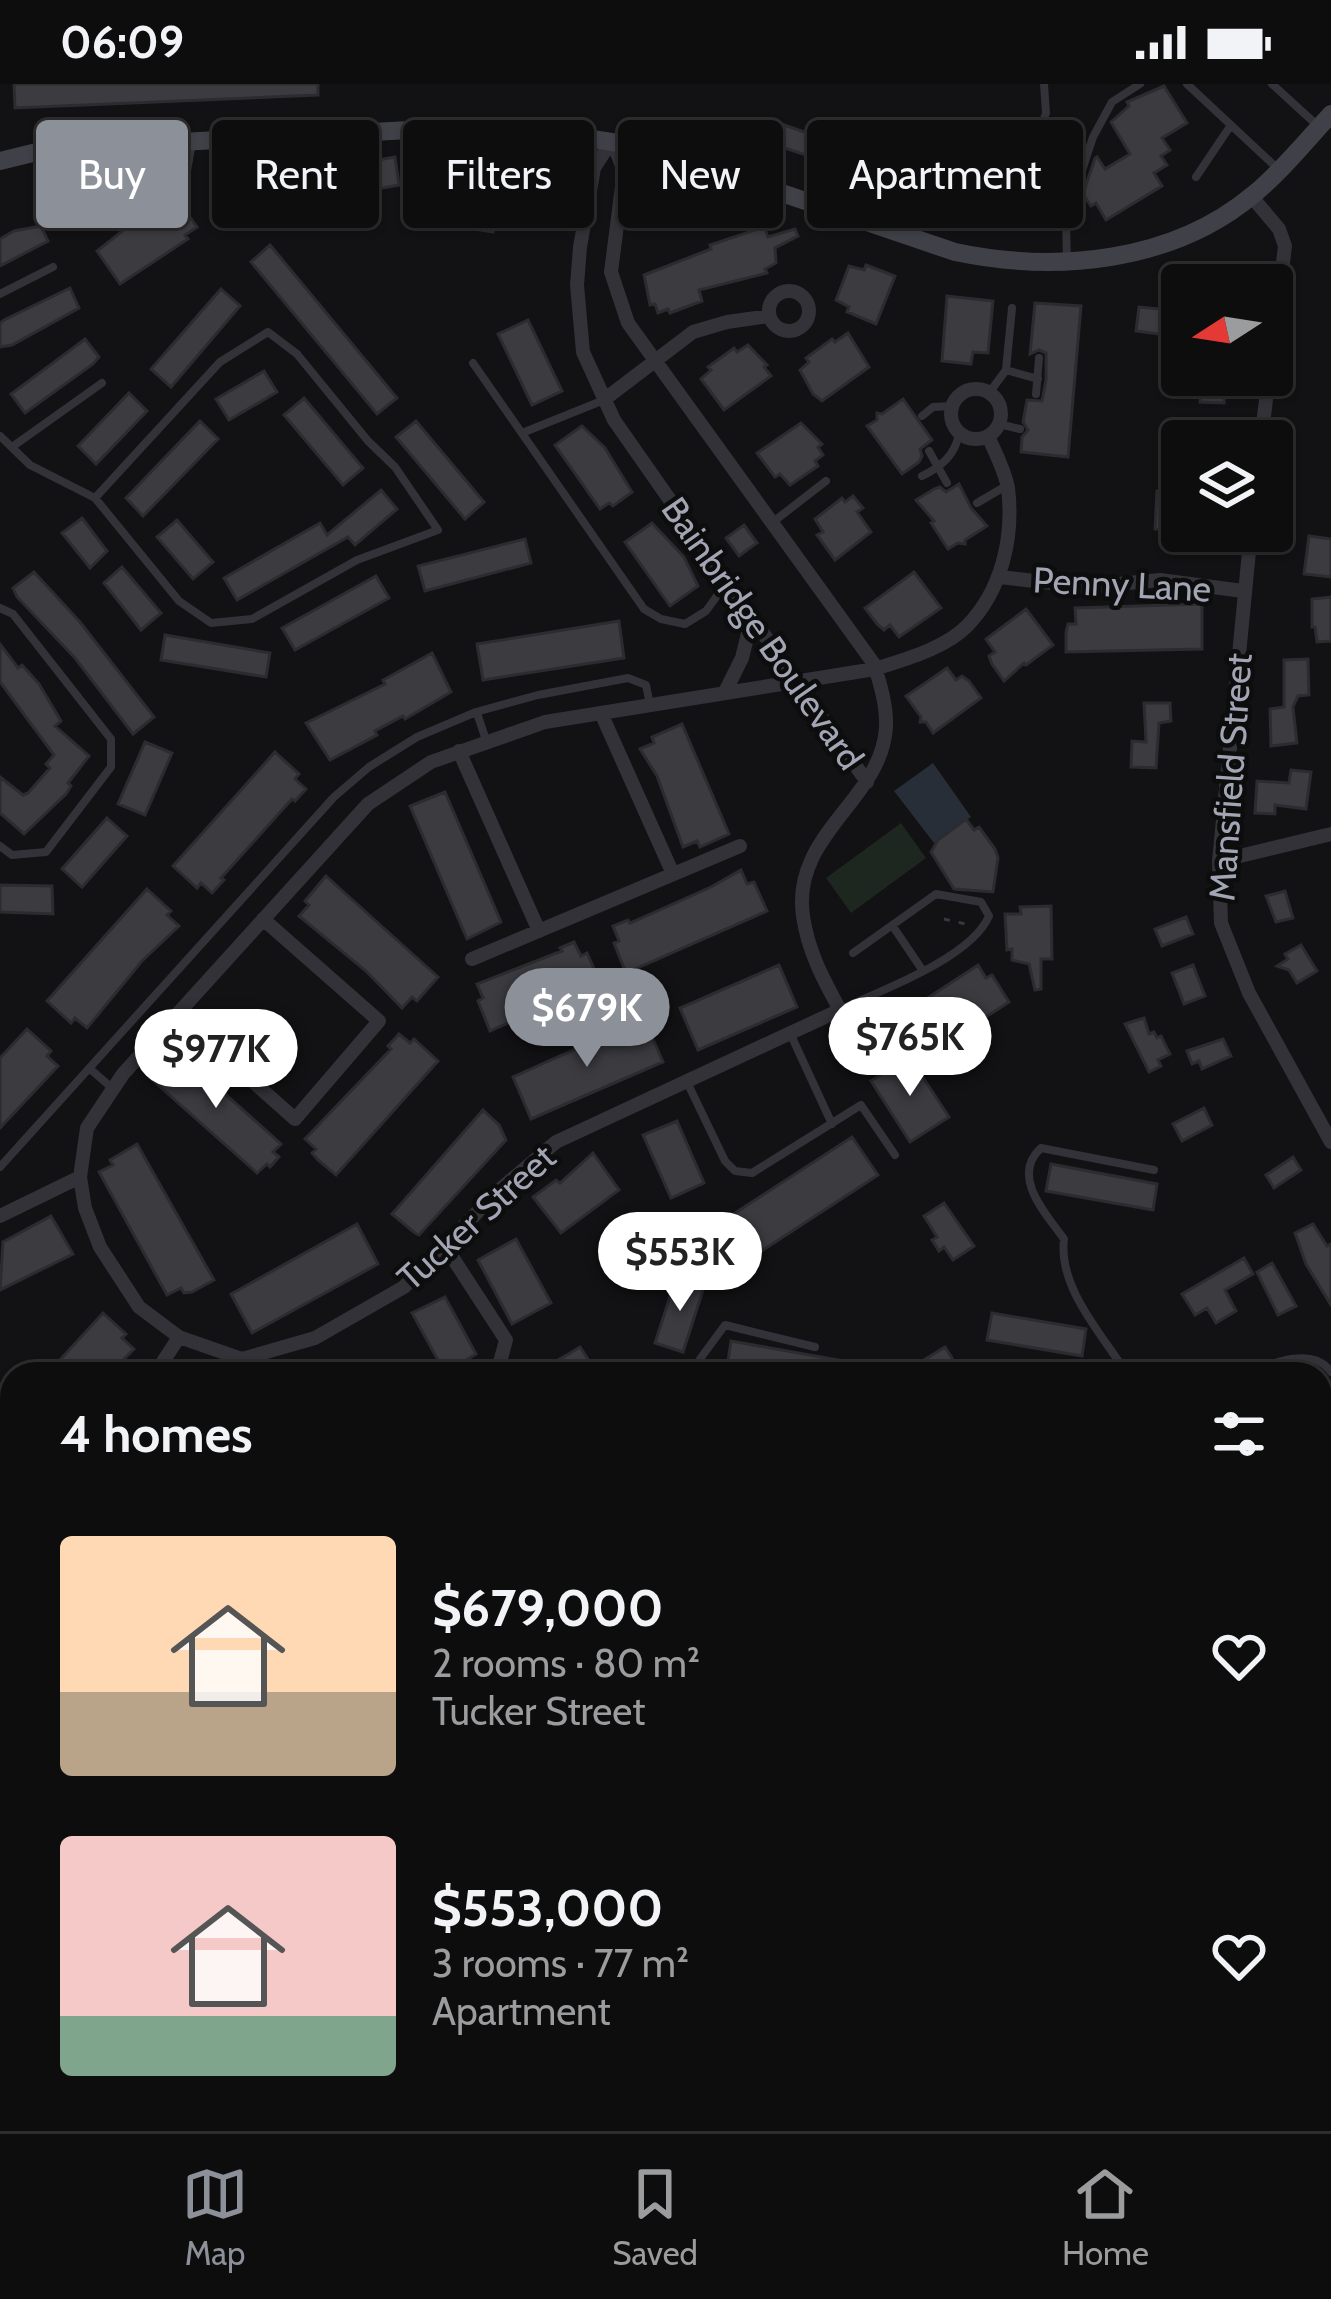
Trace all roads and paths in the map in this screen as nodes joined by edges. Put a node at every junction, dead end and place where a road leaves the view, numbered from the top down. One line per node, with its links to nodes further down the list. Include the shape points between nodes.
1 (1044, 84): 5 (lane)
2 (1140, 84): 12 (lane, via 1112,102)
3 (1187, 84): 7 (lane)
4 (1272, 84): 6 (lane)
5 (1044, 120)
6 (1325, 120): 13 (main road)
7 (1231, 125): 13 (lane); 14 (lane)
8 (192, 140): 9 (main road, via 448,128); 10 (main road, via 49,149); 11 (lane)
9 (612, 140): 17 (main road, via 956,252 1004,262); 24 (street, Bainbridge Boulevard, via 624,170 610,272 628,323); 31 (street, Bainbridge Boulevard, via 594,168 577,285 583,352)
10 (0, 161)
11 (188, 165)
12 (1083, 167)
13 (1279, 170): 15 (main road)
14 (1196, 177)
15 (1252, 196): 17 (main road, via 1156,248); 18 (street, via 1279,229)
16 (1066, 228): 17 (lane)
17 (1067, 261)
18 (1283, 264)
19 (53, 268): 20 (lane)
20 (0, 294)
21 (1012, 308): 26 (lane)
22 (769, 316): 24 (street, via 693,332)
23 (1039, 358): 27 (lane)
24 (654, 359): 31 (street); 48 (street, Bainbridge Boulevard)
25 (473, 363): 36 (lane)
26 (1006, 370): 27 (lane); 29 (lane)
27 (1038, 379): 30 (lane)
28 (102, 382): 39 (lane)
29 (989, 393): 32 (street, via 967,391); 35 (street, Penny Lane, via 998,404)
30 (1036, 394)
31 (604, 400): 36 (lane); 51 (street, Bainbridge Boulevard)
32 (952, 406): 33 (lane); 37 (street)
33 (922, 416)
34 (1020, 429): 35 (lane)
35 (993, 430): 37 (street, via 974,439); 45 (street, Penny Lane)
36 (521, 433): 51 (lane, via 644,609 685,624)
37 (959, 434): 41 (lane)
38 (0, 436): 39 (lane)
39 (12, 448): 46 (lane)
40 (929, 451): 41 (lane)
41 (938, 468): 42 (lane); 44 (lane)
42 (922, 476)
43 (826, 481): 48 (lane)
44 (947, 482)
45 (1007, 485): 47 (lane); 50 (street, Penny Lane, via 1009,539)
46 (94, 498): 46 (lane, via 179,601 211,623 252,620 357,560 438,530 394,466 297,354 268,332 220,362)
47 (976, 503)
48 (772, 523): 55 (street, Bainbridge Boulevard)
49 (1248, 552): 52 (street, Mansfield Street)
50 (1000, 577): 52 (street, Penny Lane, via 1086,587 1160,580); 55 (street, Penny Lane, via 966,627)
51 (728, 582): 54 (street, Bainbridge Boulevard)
52 (1243, 591): 69 (street, Mansfield Street)
53 (0, 608): 67 (lane, via 13,614 111,740 111,767 46,852 12,855)
54 (752, 617): 56 (street, Bainbridge Boulevard); 57 (street)
55 (875, 669): 56 (street, Tucker Street); 63 (street, Bainbridge Boulevard, via 886,729)
56 (796, 680): 57 (street, Tucker Street); 63 (street, Bainbridge Boulevard)
57 (725, 692): 58 (street, Tucker Street)
58 (650, 705): 59 (lane, via 646,685 628,678); 60 (street, Tucker Street)
59 (476, 712): 61 (lane); 64 (lane, via 417,736)
60 (601, 713): 61 (street, Tucker Street); 70 (street)
61 (487, 740): 62 (street, Tucker Street)
62 (459, 751): 65 (street, Tucker Street); 74 (street)
63 (867, 782): 79 (street, via 823,832 802,912 814,962)
64 (334, 797): 65 (lane); 73 (lane)
65 (356, 816): 71 (street, Tucker Street)
66 (1331, 835): 69 (street)
67 (0, 846)
68 (740, 846): 70 (street)
69 (1219, 861): 86 (street, Mansfield Street, via 1221,923 1234,958)
70 (673, 874): 74 (street)
71 (263, 919): 75 (street, Tucker Street); 80 (street, via 379,1022 295,1119)
72 (892, 926): 76 (lane); 78 (lane); 78 (lane, via 936,894 981,902 989,916 982,932)
73 (215, 930): 75 (lane); 82 (lane)
74 (539, 931): 77 (street)
75 (236, 949): 80 (street, Tucker Street)
76 (853, 953)
77 (472, 959)
78 (922, 971): 79 (lane)
79 (840, 1010): 81 (street, Tucker Street)
80 (177, 1014): 84 (street, Tucker Street)
81 (790, 1033): 83 (street, Tucker Street); 85 (lane)
82 (89, 1068): 84 (lane); 88 (lane)
83 (687, 1081): 85 (lane, via 735,1171 752,1173); 92 (street, Tucker Street, via 556,1142)
84 (113, 1089): 90 (street, Tucker Street, via 87,1127)
85 (832, 1124): 87 (lane, via 862,1106)
86 (1331, 1142)
87 (896, 1155)
88 (0, 1167)
89 (1154, 1170): 100 (lane, via 1041,1148 1028,1170 1035,1198 1064,1239 1067,1279)
90 (80, 1177): 91 (street); 93 (street, Tucker Street, via 100,1247 139,1307)
91 (0, 1216)
92 (445, 1246): 97 (street, Tucker Street, via 404,1287); 98 (street, via 506,1340)
93 (179, 1337): 95 (street); 96 (street, Tucker Street)
94 (815, 1347): 99 (lane, via 725,1325)
95 (163, 1362)
96 (235, 1362)
97 (254, 1362)
98 (500, 1362)
99 (700, 1362)
100 (1119, 1362)
101 (1291, 1362): 102 (lane)
102 (1321, 1362)

